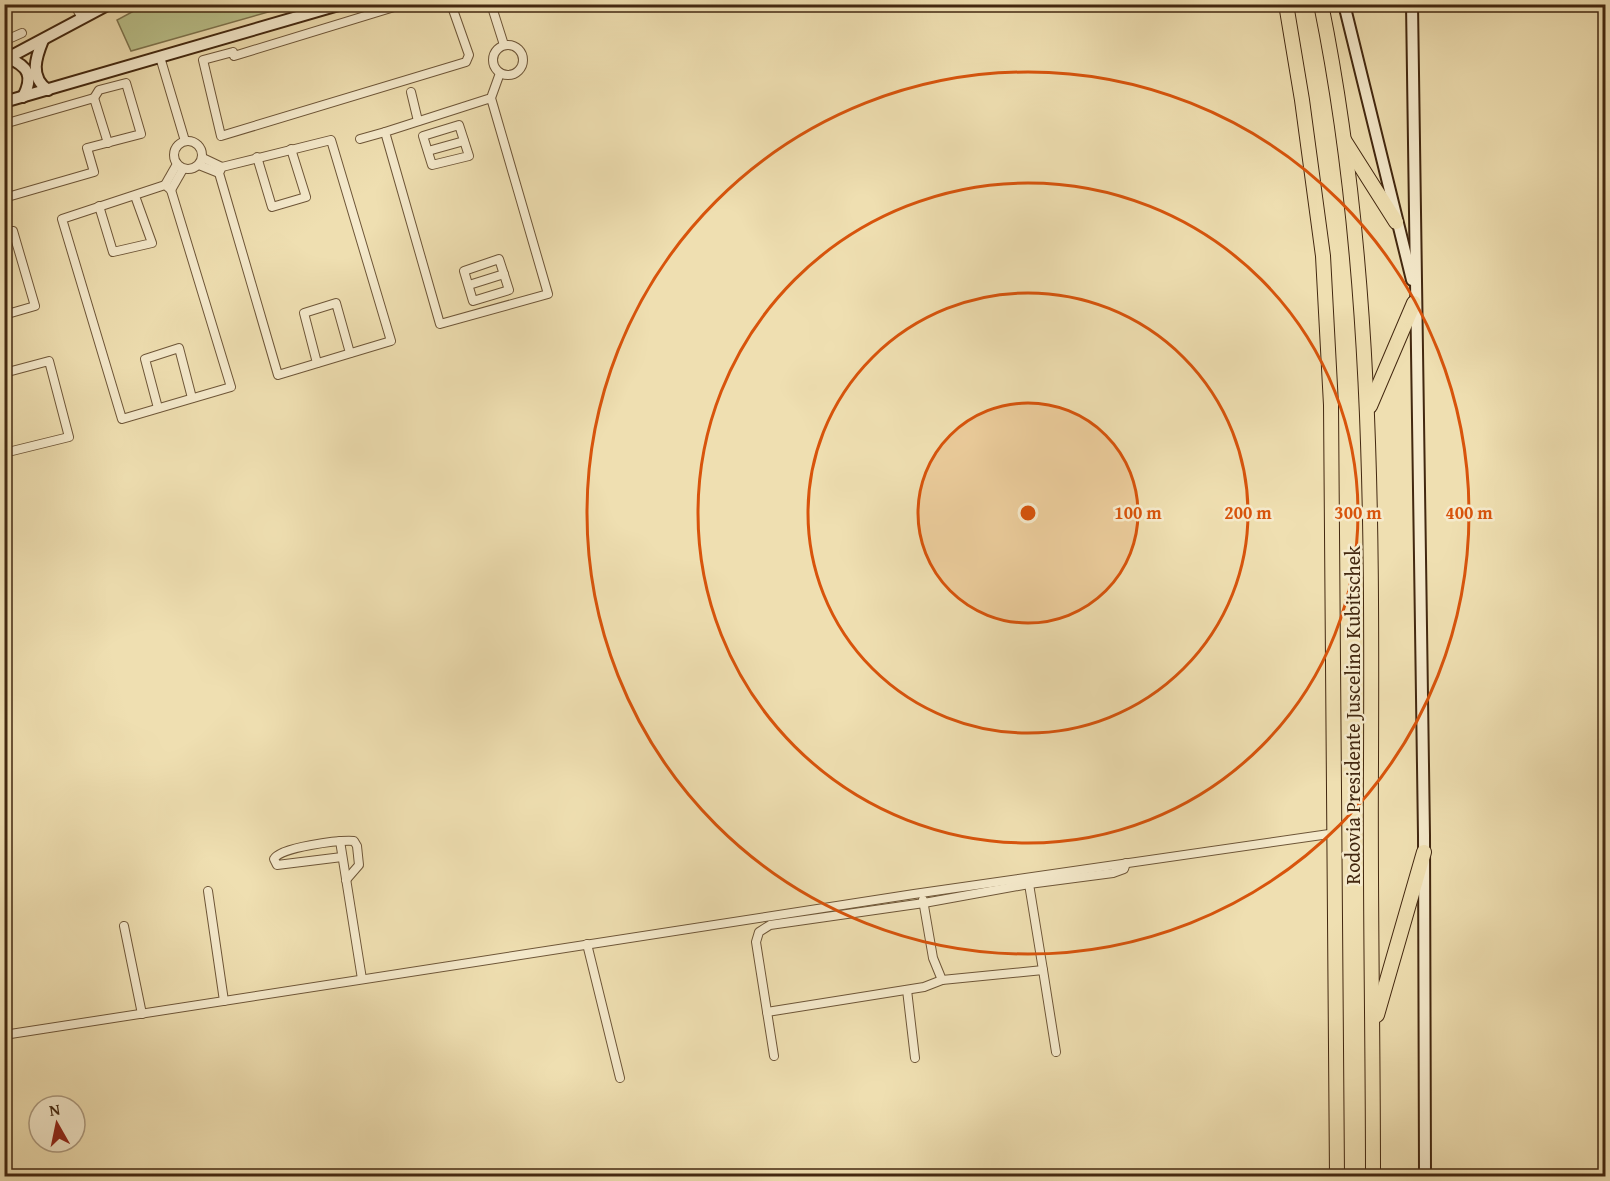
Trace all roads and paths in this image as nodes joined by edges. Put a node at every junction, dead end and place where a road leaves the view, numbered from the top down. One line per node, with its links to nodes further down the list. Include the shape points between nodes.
1 (74, 4): 13 (street)
2 (109, 4): 13 (street)
3 (404, 4): 11 (street)
4 (451, 4): 11 (street, via 469,55 466,62 221,136 203,60 233,52 234,56)
5 (491, 4): 17 (street)
6 (1286, 4): 62 (highway, Rodovia Presidente Juscelino Kubitschek, via 1323,256 1331,405)
7 (1321, 4): 32 (highway, Rodovia Presidente Juscelino Kubitschek)
8 (1344, 4): 47 (street)
9 (1412, 4): 52 (street)
10 (342, 5): 12 (street)
11 (395, 6)
12 (316, 9): 18 (street)
13 (82, 18): 15 (street)
14 (22, 33): 16 (street)
15 (43, 40): 19 (street); 21 (street, via 34,60 42,85)
16 (4, 41)
17 (504, 45): 20 (street, via 493,58); 20 (street, via 518,48 524,61 515,74)
18 (160, 57): 21 (street); 34 (street)
19 (6, 59): 23 (street, via 22,64 28,73 29,87)
20 (500, 73): 25 (street)
21 (48, 90): 23 (street)
22 (411, 92): 28 (street)
23 (23, 97): 26 (street)
24 (94, 98): 29 (street); 36 (street); 36 (street, via 99,90 126,83 141,134)
25 (491, 99): 27 (street); 53 (street, via 548,294)
26 (4, 102)
27 (437, 115): 28 (street); 30 (street)
28 (418, 121): 31 (street)
29 (4, 124)
30 (442, 130): 35 (street, via 459,125); 38 (street, via 423,136)
31 (385, 132): 33 (street); 53 (street, via 440,324)
32 (1342, 137): 47 (highway); 60 (highway, Rodovia Presidente Juscelino Kubitschek, via 1359,268)
33 (360, 139)
34 (185, 141): 40 (street, via 201,149); 41 (street, via 173,154)
35 (464, 141): 38 (street); 38 (street, via 469,156 432,165)
36 (108, 143): 45 (street, via 87,148 94,172)
37 (291, 150): 39 (street); 39 (street, via 306,197 272,207); 55 (street, via 331,140 391,341)
38 (428, 151)
39 (257, 156): 42 (street)
40 (201, 161): 41 (street, via 195,168); 42 (street)
41 (180, 167): 43 (street)
42 (220, 170): 56 (street, via 278,375)
43 (168, 187): 44 (street); 58 (street, via 231,387)
44 (135, 196): 46 (street); 46 (street, via 152,243 112,252)
45 (4, 198)
46 (99, 206): 59 (street, via 62,219 122,419)
47 (1396, 222): 52 (street)
48 (4, 233): 54 (street, via 13,231 35,306)
49 (504, 274): 50 (street); 50 (street, via 499,259 464,271); 51 (street, via 509,290)
50 (468, 285): 51 (street, via 473,301)
51 (490, 296): 53 (street)
52 (1414, 296): 60 (highway); 64 (street)
53 (494, 309)
54 (4, 315)
55 (350, 353): 56 (street); 56 (street, via 336,303 304,313)
56 (317, 363)
57 (4, 373): 61 (street, via 49,361 69,437)
58 (192, 398): 59 (street); 59 (street, via 179,348 145,359)
59 (158, 408)
60 (1369, 408): 81 (highway, Rodovia Presidente Juscelino Kubitschek)
61 (4, 453)
62 (1336, 833): 66 (street); 87 (highway, Rodovia Presidente Juscelino Kubitschek)
63 (340, 841): 65 (street); 65 (street, via 284,851 274,859 277,865 288,865); 67 (street, via 354,841 357,846 359,865)
64 (1424, 852): 81 (highway); 89 (street)
65 (342, 856): 67 (street)
66 (1126, 863): 68 (street, via 1124,869 1113,873); 70 (street)
67 (346, 880): 75 (street)
68 (1029, 884): 71 (street); 74 (street)
69 (208, 891): 78 (street)
70 (922, 893): 71 (street); 73 (street)
71 (924, 903): 76 (street, via 933,958); 79 (street, via 763,928 756,942)
72 (123, 927): 80 (street)
73 (587, 944): 75 (street); 86 (street)
74 (1043, 970): 76 (street); 83 (street)
75 (362, 979): 78 (street)
76 (942, 980): 77 (street)
77 (907, 990): 79 (street); 85 (street)
78 (224, 1001): 80 (street)
79 (767, 1012): 84 (street)
80 (142, 1014): 82 (street)
81 (1372, 1031): 88 (highway, Rodovia Presidente Juscelino Kubitschek)
82 (4, 1035)
83 (1056, 1052)
84 (774, 1056)
85 (915, 1058)
86 (620, 1078)
87 (1337, 1176)
88 (1373, 1176)
89 (1425, 1176)

